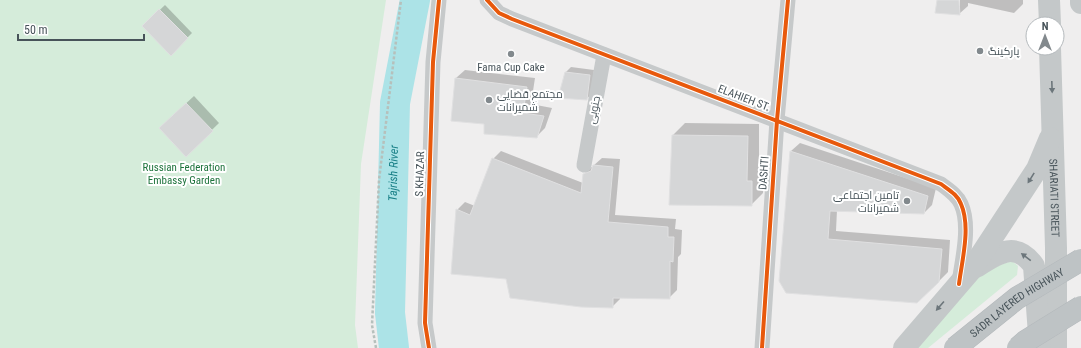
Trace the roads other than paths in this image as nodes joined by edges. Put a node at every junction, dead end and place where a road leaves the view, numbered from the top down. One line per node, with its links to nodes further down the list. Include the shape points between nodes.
1 (439, 0): 17 (street, S KHAZAR, via 432,62 425,323)
2 (487, 0): 6 (street, ELAHIEH ST., via 499,12 512,19)
3 (788, 0): 8 (street, DASHTI)
4 (1049, 0): 5 (main road)
5 (1050, 16)
6 (604, 55): 8 (street, ELAHIEH ST.); 10 (street, جنوبی)
7 (1050, 56): 9 (main road, SHARIATI STREET, one-way to 9)
8 (777, 120): 13 (street, ELAHIEH ST., via 941,184 953,192 961,202 965,217); 18 (street, DASHTI)
9 (1053, 130): 13 (main road, one-way to 13, via 1037,169); 22 (main road, SHARIATI STREET)
10 (584, 165)
11 (1081, 254): 14 (highway)
12 (1081, 260): 20 (highway, SADR LAYERED HIGHWAY, bridge, via 1017,298)
13 (965, 277): 19 (main road, one-way to 19); 21 (main road, one-way to 13, via 1034,266 1028,257 1011,250 996,254)
14 (1014, 293)
15 (1081, 307): 21 (highway, bridge, via 1026,341)
16 (1081, 316): 21 (highway)
17 (429, 348)
18 (762, 348)
19 (904, 348)
20 (956, 348)
21 (1028, 348)
22 (1056, 348)

